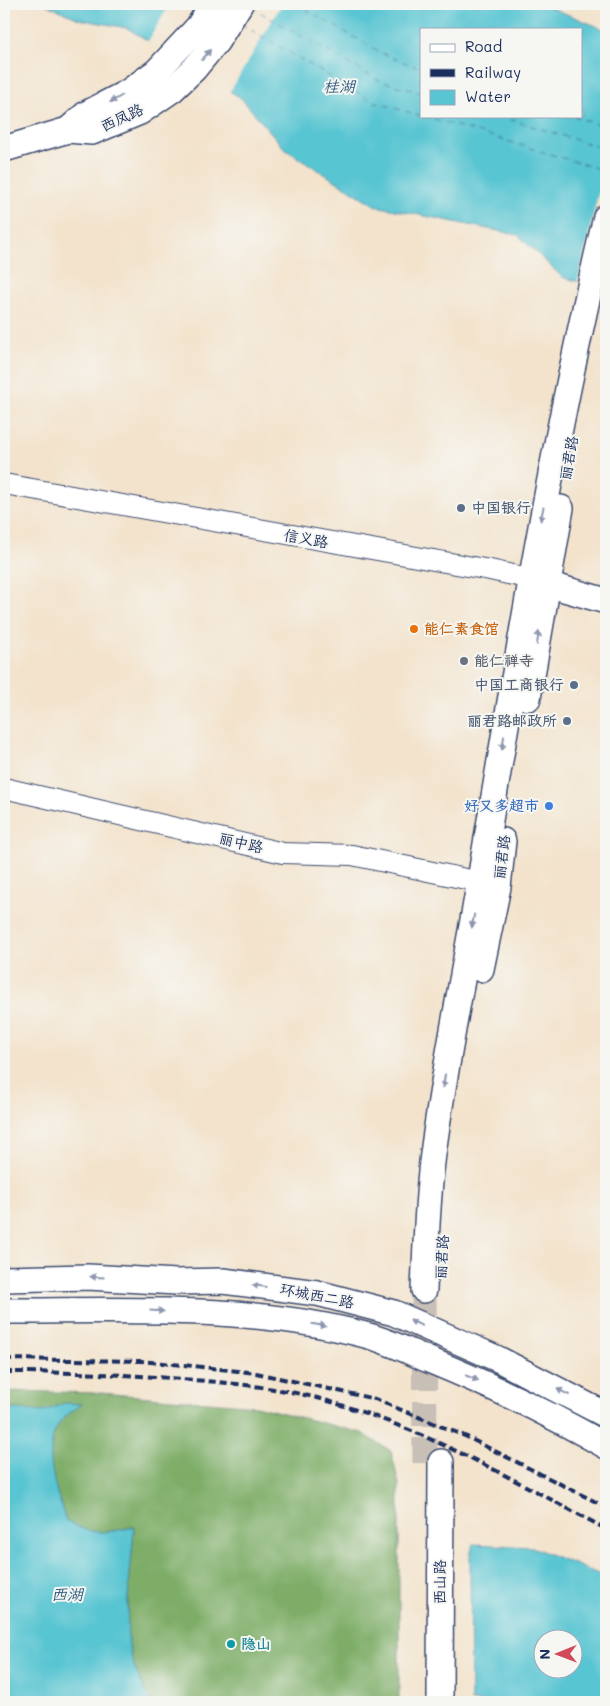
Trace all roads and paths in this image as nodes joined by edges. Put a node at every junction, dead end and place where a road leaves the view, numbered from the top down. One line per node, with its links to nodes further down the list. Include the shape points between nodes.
1 (213, 4): 3 (main road, via 177,52)
2 (240, 4): 3 (main road, one-way to 2, via 194,69 217,41)
3 (164, 80): 4 (main road, 西凤路, via 128,92 86,114 68,130)
4 (4, 149)
5 (606, 217): 6 (main road, 丽君路)
6 (598, 290): 8 (main road, 丽君路)
7 (4, 484): 8 (street, 信义路)
8 (539, 581): 9 (main road, 信义路); 11 (main road, 丽君路, one-way to 11); 11 (main road, 丽君路, one-way to 8, via 432,1155 432,1291 450,1152 474,1006 498,888)
9 (606, 601)
10 (4, 788): 11 (street, 丽中路, via 283,853 352,855)
11 (480, 882)
12 (4, 1279): 14 (main road, 环城西二路, one-way to 12, via 394,1313 317,1293 223,1281 88,1277)
13 (4, 1311): 15 (main road, 环城西二路, one-way to 15, via 146,1311 265,1316 325,1326 371,1337 488,1384)
14 (601, 1408)
15 (606, 1446)
16 (425, 1702): 17 (main road, 西山路, via 433,1463)
17 (440, 1702)

